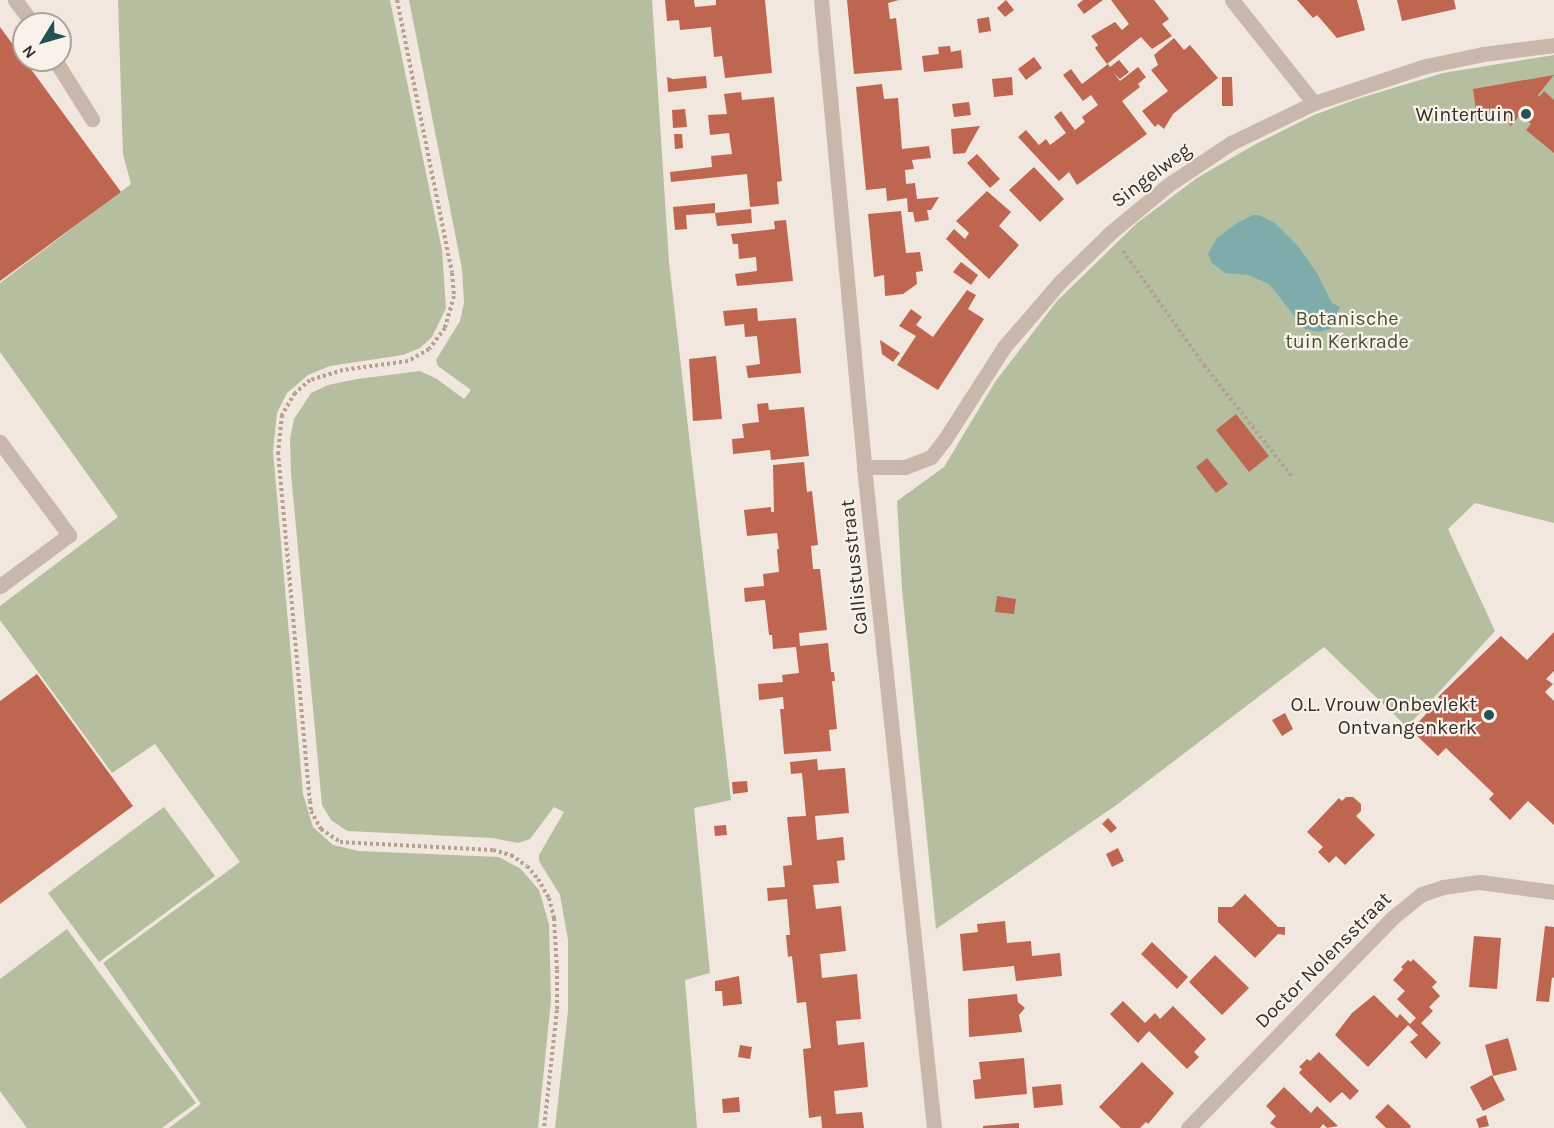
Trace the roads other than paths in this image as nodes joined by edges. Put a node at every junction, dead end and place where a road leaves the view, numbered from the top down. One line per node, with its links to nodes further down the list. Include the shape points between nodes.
1 (821, 0): 8 (street, Callistusstraat)
2 (1232, 0): 5 (street)
3 (1554, 45): 5 (street, Singelweg, via 1426,66)
4 (63, 72): 6 (street)
5 (1314, 103): 8 (street, Singelweg, via 1231,143 1168,185 1110,233 1060,282 1004,347 931,457 905,467)
6 (92, 119)
7 (0, 442): 9 (street, via 69,535)
8 (864, 467): 11 (street, Callistusstraat)
9 (0, 586)
10 (1554, 892): 12 (street, Doctor Nolensstraat, via 1480,882 1422,894 1392,918)
11 (934, 1128)
12 (1188, 1128)

